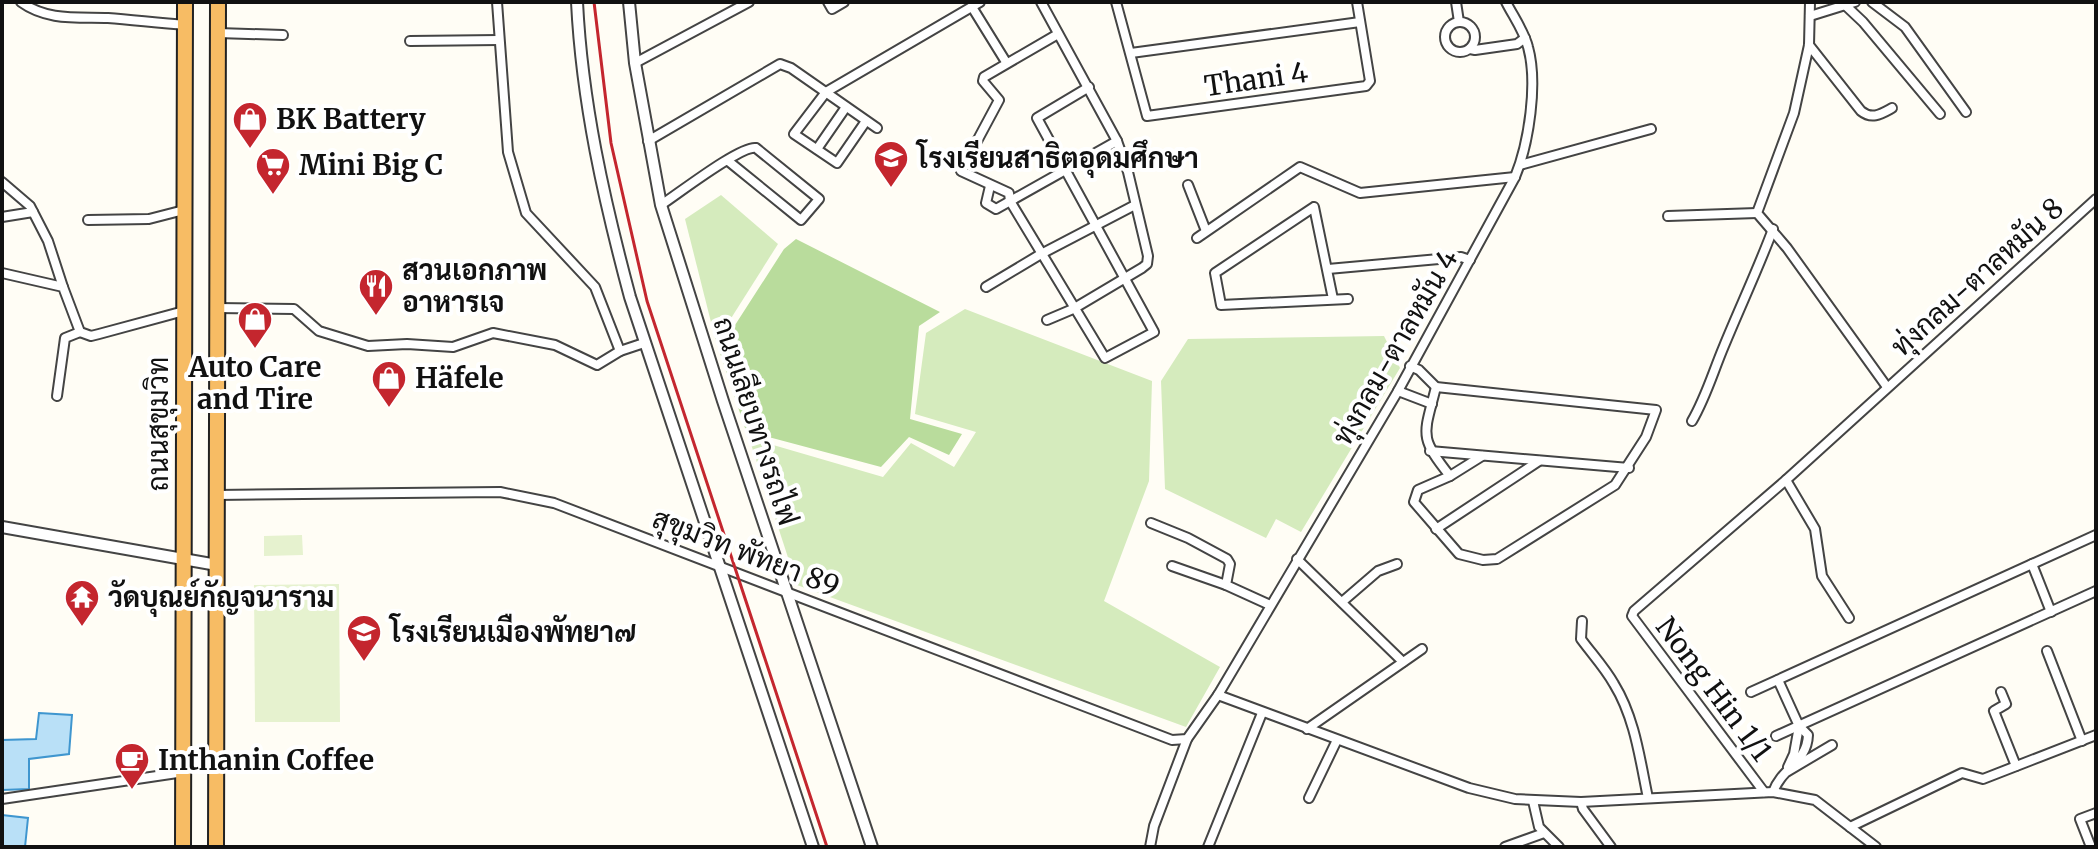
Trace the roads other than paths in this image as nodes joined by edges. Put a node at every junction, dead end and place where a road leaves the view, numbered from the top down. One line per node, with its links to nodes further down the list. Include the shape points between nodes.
1 (21, 2): 22 (street, via 67,18)
2 (185, 2): 22 (highway, ถนนสุขุมวิท)
3 (218, 2): 23 (highway)
4 (497, 2): 27 (street)
5 (577, 2): 83 (street, via 579,46 604,196)
6 (629, 2): 33 (street, ถนนเลียบทางรถไฟ)
7 (749, 2): 33 (street)
8 (828, 2): 9 (street, via 832,9)
9 (844, 2)
10 (1041, 2): 24 (street)
11 (1116, 2): 31 (street)
12 (1357, 2): 20 (street)
13 (1456, 2): 21 (street)
14 (1506, 2): 26 (street, ทุ่งกลม-ตาลหมัน 4)
15 (1810, 2): 19 (street)
16 (1872, 2): 38 (street, via 1905,27)
17 (976, 4): 32 (street); 35 (street)
18 (1850, 4): 19 (street); 39 (street)
19 (1810, 16): 29 (street)
20 (1360, 22): 31 (street); 31 (street, Thani 4, via 1370,81 1366,86 1147,116)
21 (1459, 22): 30 (street, via 1474,31); 30 (street, via 1448,28 1446,44 1454,52)
22 (185, 25): 59 (highway, ถนนสุขุมวิท)
23 (218, 33): 25 (street); 78 (highway)
24 (1058, 34): 32 (street); 34 (street)
25 (283, 35)
26 (1525, 38): 30 (street, via 1517,44); 47 (street, ทุ่งกลม-ตาลหมัน 4, via 1531,109)
27 (499, 40): 28 (street); 84 (street, via 508,152 526,213 595,287)
28 (410, 41)
29 (1809, 45): 37 (street, via 1866,115 1878,116); 61 (street, via 1794,113)
30 (1470, 49)
31 (1131, 53)
32 (1006, 62): 52 (street, via 984,77 999,100 961,171)
33 (635, 63): 43 (street, ถนนเลียบทางรถไฟ)
34 (1089, 87): 44 (street); 48 (street, via 1037,118)
35 (826, 92): 36 (street); 43 (street, via 780,64); 45 (street, via 794,134)
36 (846, 107): 40 (street); 45 (street)
37 (1892, 108)
38 (1966, 112)
39 (1940, 114)
40 (866, 121): 41 (street); 45 (street, via 837,163)
41 (877, 128)
42 (1651, 129): 47 (street)
43 (648, 141): 57 (street, ถนนเลียบทางรถไฟ)
44 (1117, 141): 48 (street); 58 (street)
45 (817, 149)
46 (727, 160): 46 (street, via 756,148 819,199 801,220); 57 (street)
47 (1520, 165): 49 (street, ทุ่งกลม-ตาลหมัน 4)
48 (1065, 170): 56 (street); 65 (street)
49 (1515, 177): 54 (street, via 1360,193 1300,167); 70 (street, ทุ่งกลม-ตาลหมัน 4)
50 (2, 182): 60 (street)
51 (1188, 185): 67 (street)
52 (990, 186): 56 (street, via 1009,193); 56 (street, via 986,203 996,209)
53 (1249, 189): 54 (street)
54 (1252, 199): 67 (street)
55 (2096, 199): 87 (street, ทุ่งกลม-ตาลหมัน 8)
56 (1010, 201): 69 (street)
57 (661, 205): 111 (street, ถนนเลียบทางรถไฟ)
58 (1135, 205): 65 (street); 73 (street, via 1148,260)
59 (184, 210): 64 (street, via 149,219); 80 (highway, ถนนสุขุมวิท)
60 (33, 212): 63 (street); 74 (street)
61 (1757, 213): 62 (street); 66 (street)
62 (1668, 216)
63 (2, 217)
64 (88, 220)
65 (1095, 225): 69 (street); 73 (street)
66 (1773, 229): 87 (street); 91 (street)
67 (1206, 231): 68 (street)
68 (1197, 238)
69 (1041, 254): 75 (street); 79 (street)
70 (1470, 260): 71 (street); 85 (street, ทุ่งกลม-ตาลหมัน 4)
71 (1328, 269): 76 (street); 76 (street, via 1314,207 1215,273 1221,305)
72 (2, 273): 74 (street)
73 (1126, 278): 79 (street); 79 (street, via 1154,332 1105,358)
74 (63, 287): 82 (street)
75 (986, 287)
76 (1333, 299): 77 (street)
77 (1348, 299)
78 (217, 308): 84 (street, via 294,309 319,331 368,346 453,347 493,333 555,345 597,365); 98 (highway)
79 (1073, 309): 81 (street)
80 (184, 311): 82 (street, via 91,336); 103 (highway, ถนนสุขุมวิท)
81 (1047, 320)
82 (80, 332): 89 (street, via 65,338)
83 (644, 343): 84 (street); 109 (street)
84 (620, 351)
85 (1410, 366): 86 (street); 88 (street, ทุ่งกลม-ตาลหมัน 4)
86 (1436, 387): 90 (street); 95 (street, via 1656,410)
87 (1887, 387): 97 (street, ทุ่งกลม-ตาลหมัน 8)
88 (1398, 391): 90 (street); 104 (street, ทุ่งกลม-ตาลหมัน 4)
89 (57, 396)
90 (1432, 404): 92 (street, via 1425,438)
91 (1692, 421)
92 (1430, 451): 93 (street); 96 (street)
93 (1482, 456): 94 (street); 96 (street)
94 (1540, 460): 95 (street); 101 (street)
95 (1629, 468): 101 (street, via 1615,485 1497,559 1459,554)
96 (1450, 476): 101 (street, via 1418,490 1414,502)
97 (1786, 480): 115 (street, ทุ่งกลม-ตาลหมัน 8); 117 (street, via 1815,529 1822,576)
98 (217, 495): 107 (highway); 109 (street, สุขุมวิท พัทยา 89, via 500,492 554,503)
99 (1151, 523): 110 (street, via 1227,559)
100 (2, 527): 103 (street)
101 (1436, 529)
102 (2096, 535): 106 (street)
103 (184, 559): 107 (street); 137 (highway, ถนนสุขุมวิท)
104 (1297, 559): 113 (street); 114 (street, ทุ่งกลม-ตาลหมัน 4)
105 (1397, 564): 113 (street, via 1378,571)
106 (2032, 564): 116 (street); 122 (street)
107 (217, 565): 148 (highway)
108 (1172, 566): 110 (street)
109 (719, 567): 111 (street, สุขุมวิท พัทยา 89); 149 (street)
110 (1226, 585): 114 (street)
111 (787, 591): 131 (street, สุขุมวิท พัทยา 89, via 1172,740); 150 (street, ถนนเลียบทางรถไฟ)
112 (2096, 591): 116 (street)
113 (1342, 602): 121 (street)
114 (1270, 605): 125 (street, ทุ่งกลม-ตาลหมัน 4)
115 (1634, 611): 138 (street, Nong Hin 1/1, via 1632,616)
116 (2051, 612): 127 (street)
117 (1849, 618)
118 (1582, 621): 140 (street, via 1581,639 1627,712)
119 (1422, 649): 121 (street)
120 (2047, 651): 133 (street)
121 (1403, 662): 128 (street)
122 (1778, 680): 123 (street); 127 (street)
123 (1751, 692)
124 (2001, 692): 135 (street, via 2006,704 1994,711)
125 (1218, 695): 126 (street); 131 (street)
126 (1262, 713): 128 (street); 152 (street)
127 (1799, 726): 130 (street); 136 (street)
128 (1307, 729): 132 (street)
129 (2096, 735): 133 (street)
130 (1776, 736)
131 (1187, 739): 151 (street)
132 (1337, 740): 139 (street); 142 (street, via 1469,788)
133 (2082, 741): 135 (street)
134 (1832, 745): 136 (street)
135 (2016, 766): 145 (street, via 1983,779 1962,773)
136 (1786, 771): 138 (street)
137 (184, 772): 141 (street); 147 (highway, ถนนสุขุมวิท)
138 (1769, 792): 140 (street); 145 (street, via 1815,800)
139 (1309, 798)
140 (1648, 798): 143 (street)
141 (2, 799)
142 (1533, 801): 143 (street); 146 (street)
143 (1581, 802): 155 (street)
144 (2096, 813): 157 (street, via 2080,819)
145 (1850, 827): 156 (street)
146 (1544, 833): 153 (street); 154 (street)
147 (183, 847)
148 (216, 847)
149 (813, 847)
150 (872, 847)
151 (1150, 847)
152 (1208, 847)
153 (1505, 847)
154 (1559, 847)
155 (1611, 847)
156 (1876, 847)
157 (2091, 847)

